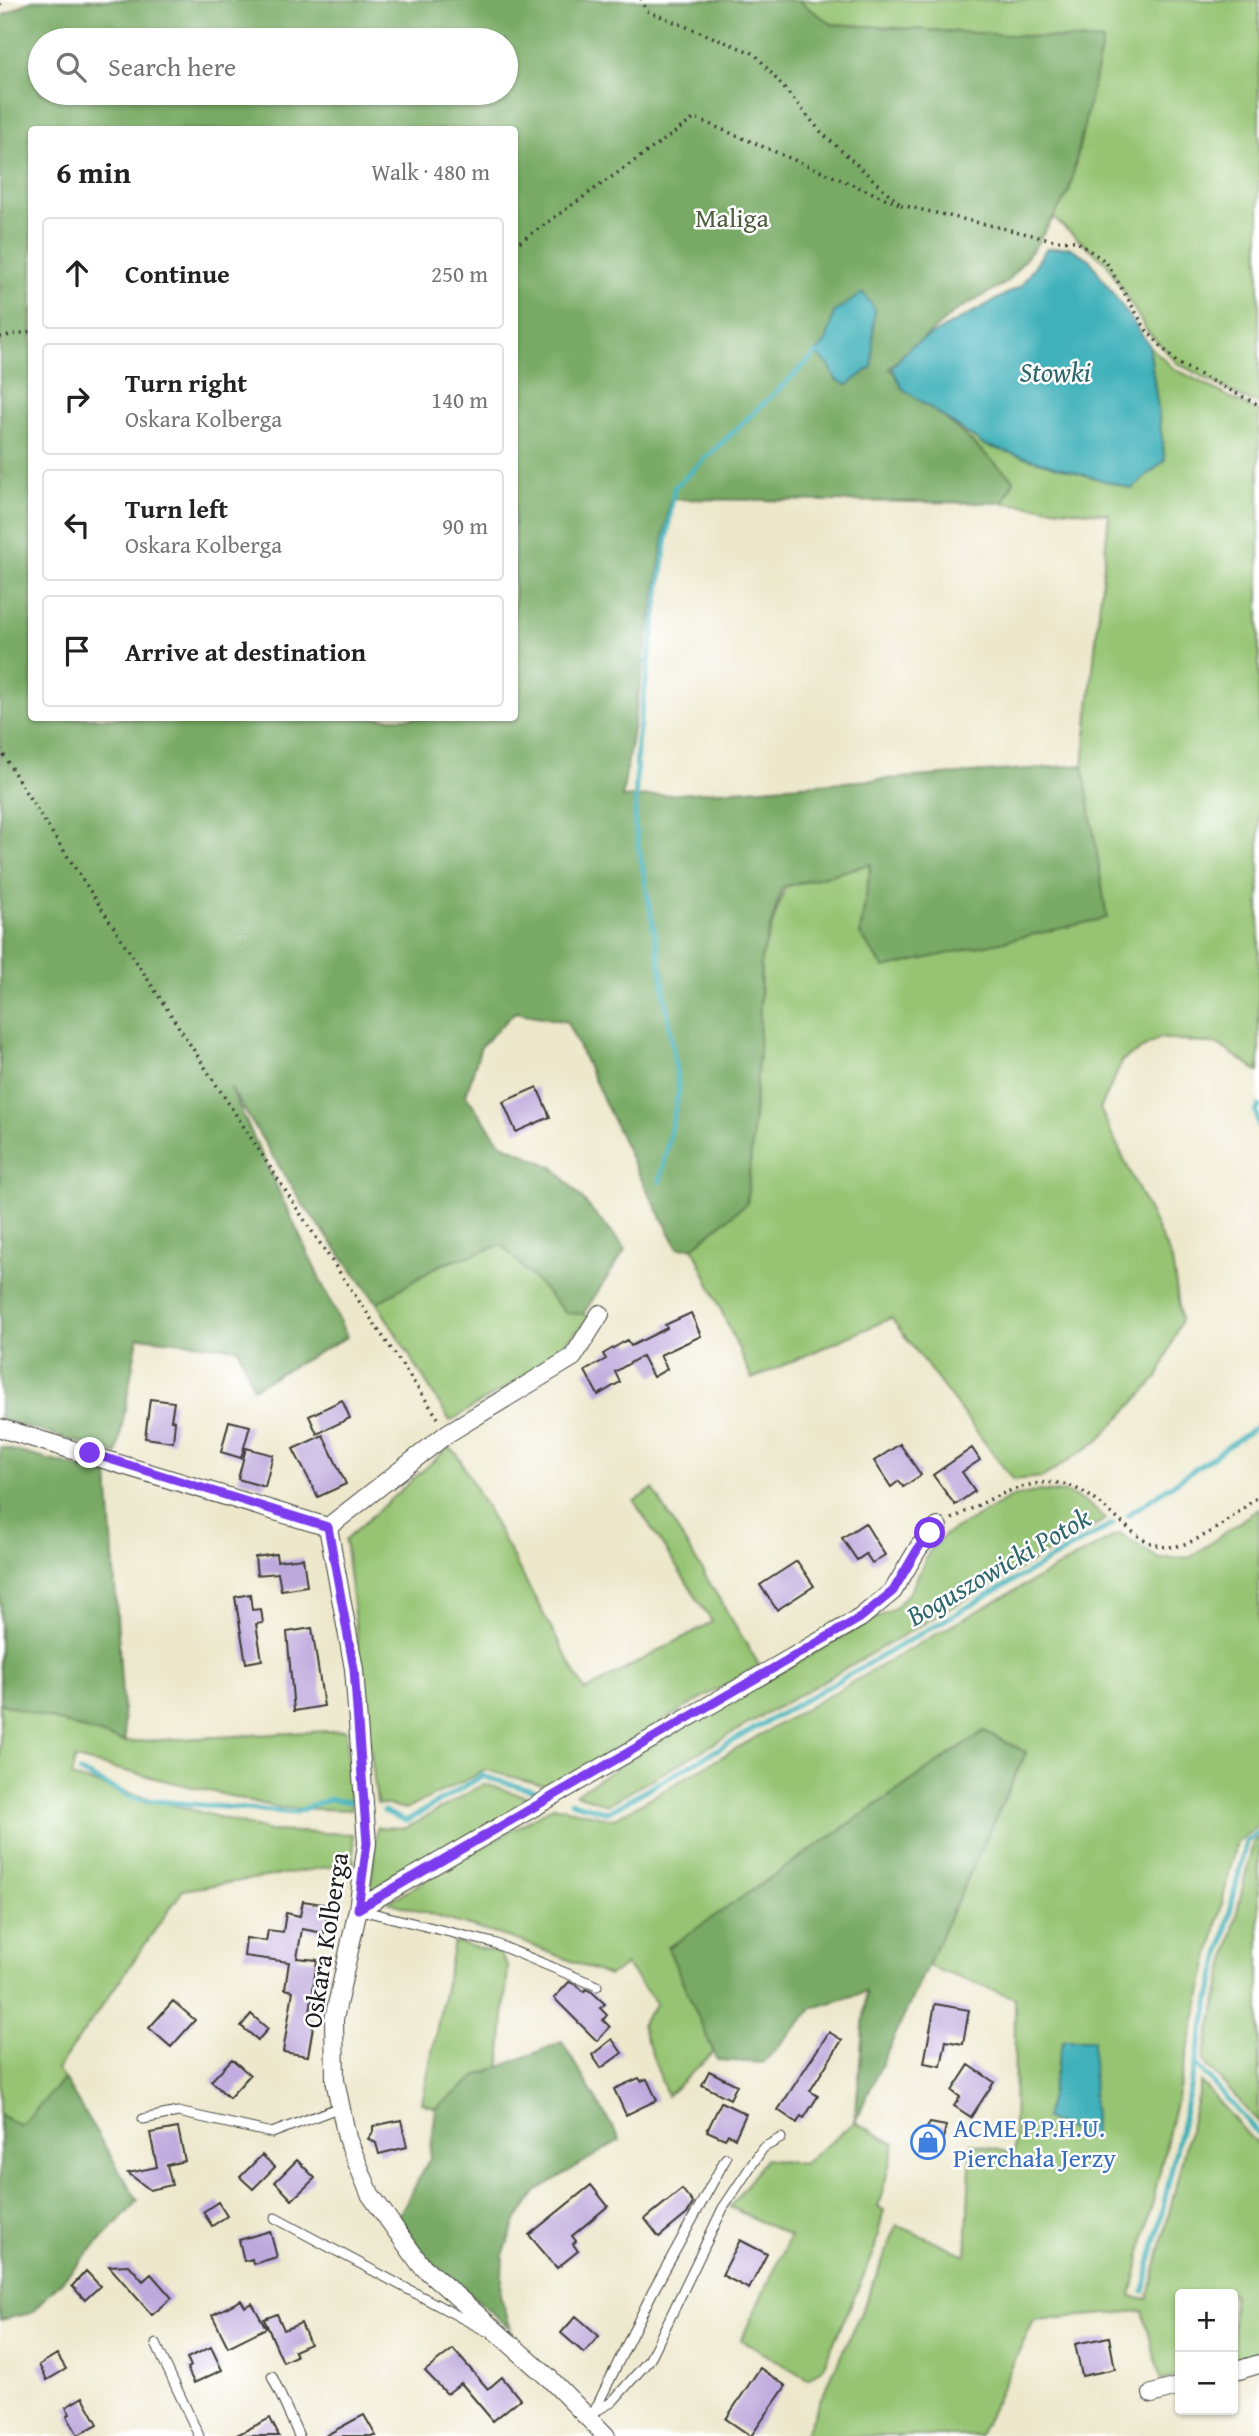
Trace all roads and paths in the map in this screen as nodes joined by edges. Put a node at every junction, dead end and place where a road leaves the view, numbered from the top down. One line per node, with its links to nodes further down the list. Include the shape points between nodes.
1 (5, 0): 3 (path)
2 (641, 0): 4 (path, via 647,11 755,54 822,132)
3 (0, 5)
4 (901, 205): 5 (path, via 695,118); 8 (path, via 1076,241 1106,262 1147,331 1177,363)
5 (518, 243)
6 (28, 332): 7 (path)
7 (0, 337)
8 (1259, 405)
9 (0, 749): 12 (path)
10 (600, 1314): 12 (street, via 573,1357)
11 (0, 1427): 14 (street)
12 (448, 1433): 14 (street)
13 (1259, 1496): 15 (path, via 1203,1537 1175,1546 1146,1541 1078,1487 1054,1482 1001,1493)
14 (328, 1527): 16 (street, Oskara Kolberga, via 354,1669 367,1843)
15 (938, 1527): 16 (street, via 919,1547 893,1591 860,1618)
16 (358, 1909): 17 (lane, via 494,1943); 18 (street, Oskara Kolberga, via 334,2019)
17 (597, 1986)
18 (340, 2107): 19 (lane, via 272,2133 178,2112); 24 (street, Oskara Kolberga, via 346,2138 370,2194 421,2265)
19 (143, 2119)
20 (781, 2138): 30 (lane, via 763,2148 723,2208 650,2359 612,2402)
21 (726, 2158): 30 (lane)
22 (275, 2218): 24 (lane)
23 (156, 2344): 31 (lane)
24 (512, 2345): 30 (street, Oskara Kolberga)
25 (1259, 2364): 26 (street)
26 (1238, 2370)
27 (272, 2375): 32 (lane)
28 (1175, 2387): 29 (street)
29 (1152, 2394)
30 (591, 2415): 33 (street, Oskara Kolberga)
31 (199, 2436)
32 (299, 2436)
33 (606, 2436)

